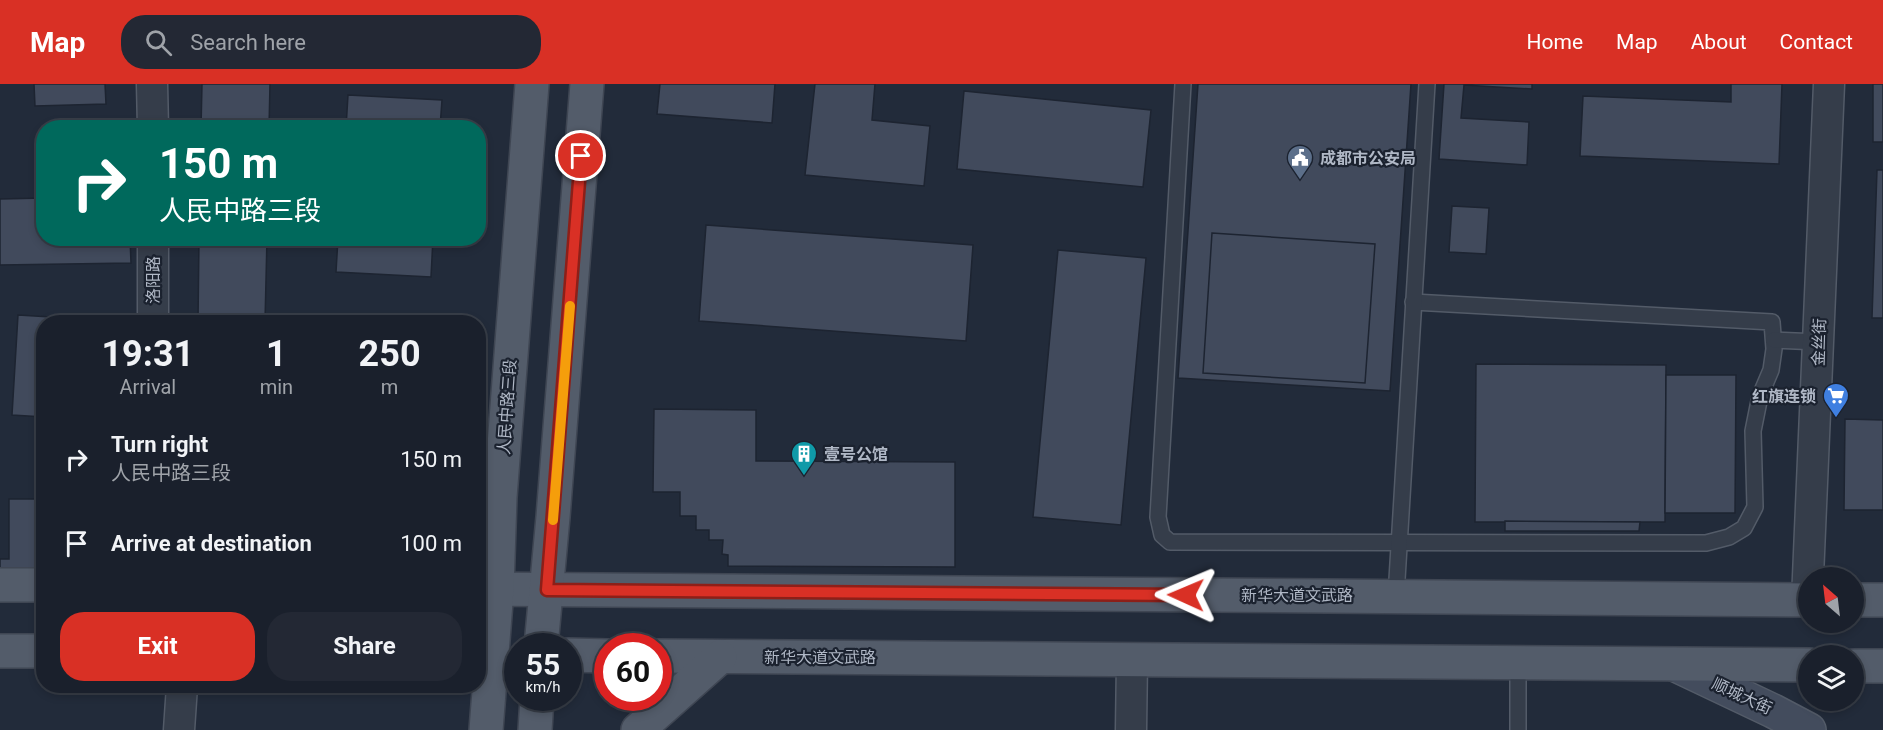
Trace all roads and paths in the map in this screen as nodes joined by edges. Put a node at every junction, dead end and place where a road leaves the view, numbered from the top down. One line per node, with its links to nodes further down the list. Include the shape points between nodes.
1 (152, 84): 7 (street)
2 (531, 84): 17 (main road, 人民中路三段, via 500,497)
3 (586, 84): 18 (main road)
4 (1182, 84): 13 (lane, via 1158,517 1162,535 1170,542)
5 (1426, 84): 9 (lane)
6 (1829, 84): 12 (street, 金丝街)
7 (153, 120)
8 (153, 246): 10 (street, 洛阳路)
9 (1413, 302): 11 (lane, via 1772,322); 13 (lane)
10 (153, 315)
11 (1774, 340): 12 (lane); 13 (lane, via 1771,370 1760,396 1754,431 1755,507 1744,528 1730,537 1706,543)
12 (1819, 342): 14 (street, 金丝街)
13 (1399, 542): 19 (lane)
14 (1809, 567)
15 (0, 585): 16 (main road)
16 (36, 585)
17 (488, 589): 18 (main road, 新华大道文武路); 26 (main road, 人民中路三段)
18 (547, 590): 19 (main road, 新华大道文武路); 23 (main road)
19 (1396, 596): 20 (main road, 新华大道文武路)
20 (1798, 600)
21 (1864, 600): 22 (main road)
22 (1883, 600)
23 (542, 633)
24 (0, 651): 25 (main road)
25 (36, 651)
26 (496, 655): 38 (main road, 人民中路三段)
27 (672, 656): 28 (main road, 新华大道文武路)
28 (720, 657): 29 (main road, 新华大道文武路); 40 (main road)
29 (1132, 660): 30 (main road, 新华大道文武路); 41 (street)
30 (1518, 663): 31 (main road, 新华大道文武路); 42 (lane)
31 (1674, 664): 32 (main road, 新华大道文武路); 43 (main road, 顺城大街)
32 (1798, 665)
33 (1864, 666): 34 (main road)
34 (1883, 666)
35 (182, 693): 37 (street)
36 (536, 711): 39 (main road)
37 (179, 730)
38 (486, 730)
39 (535, 730)
40 (638, 730)
41 (1131, 730)
42 (1518, 730)
43 (1809, 730)

